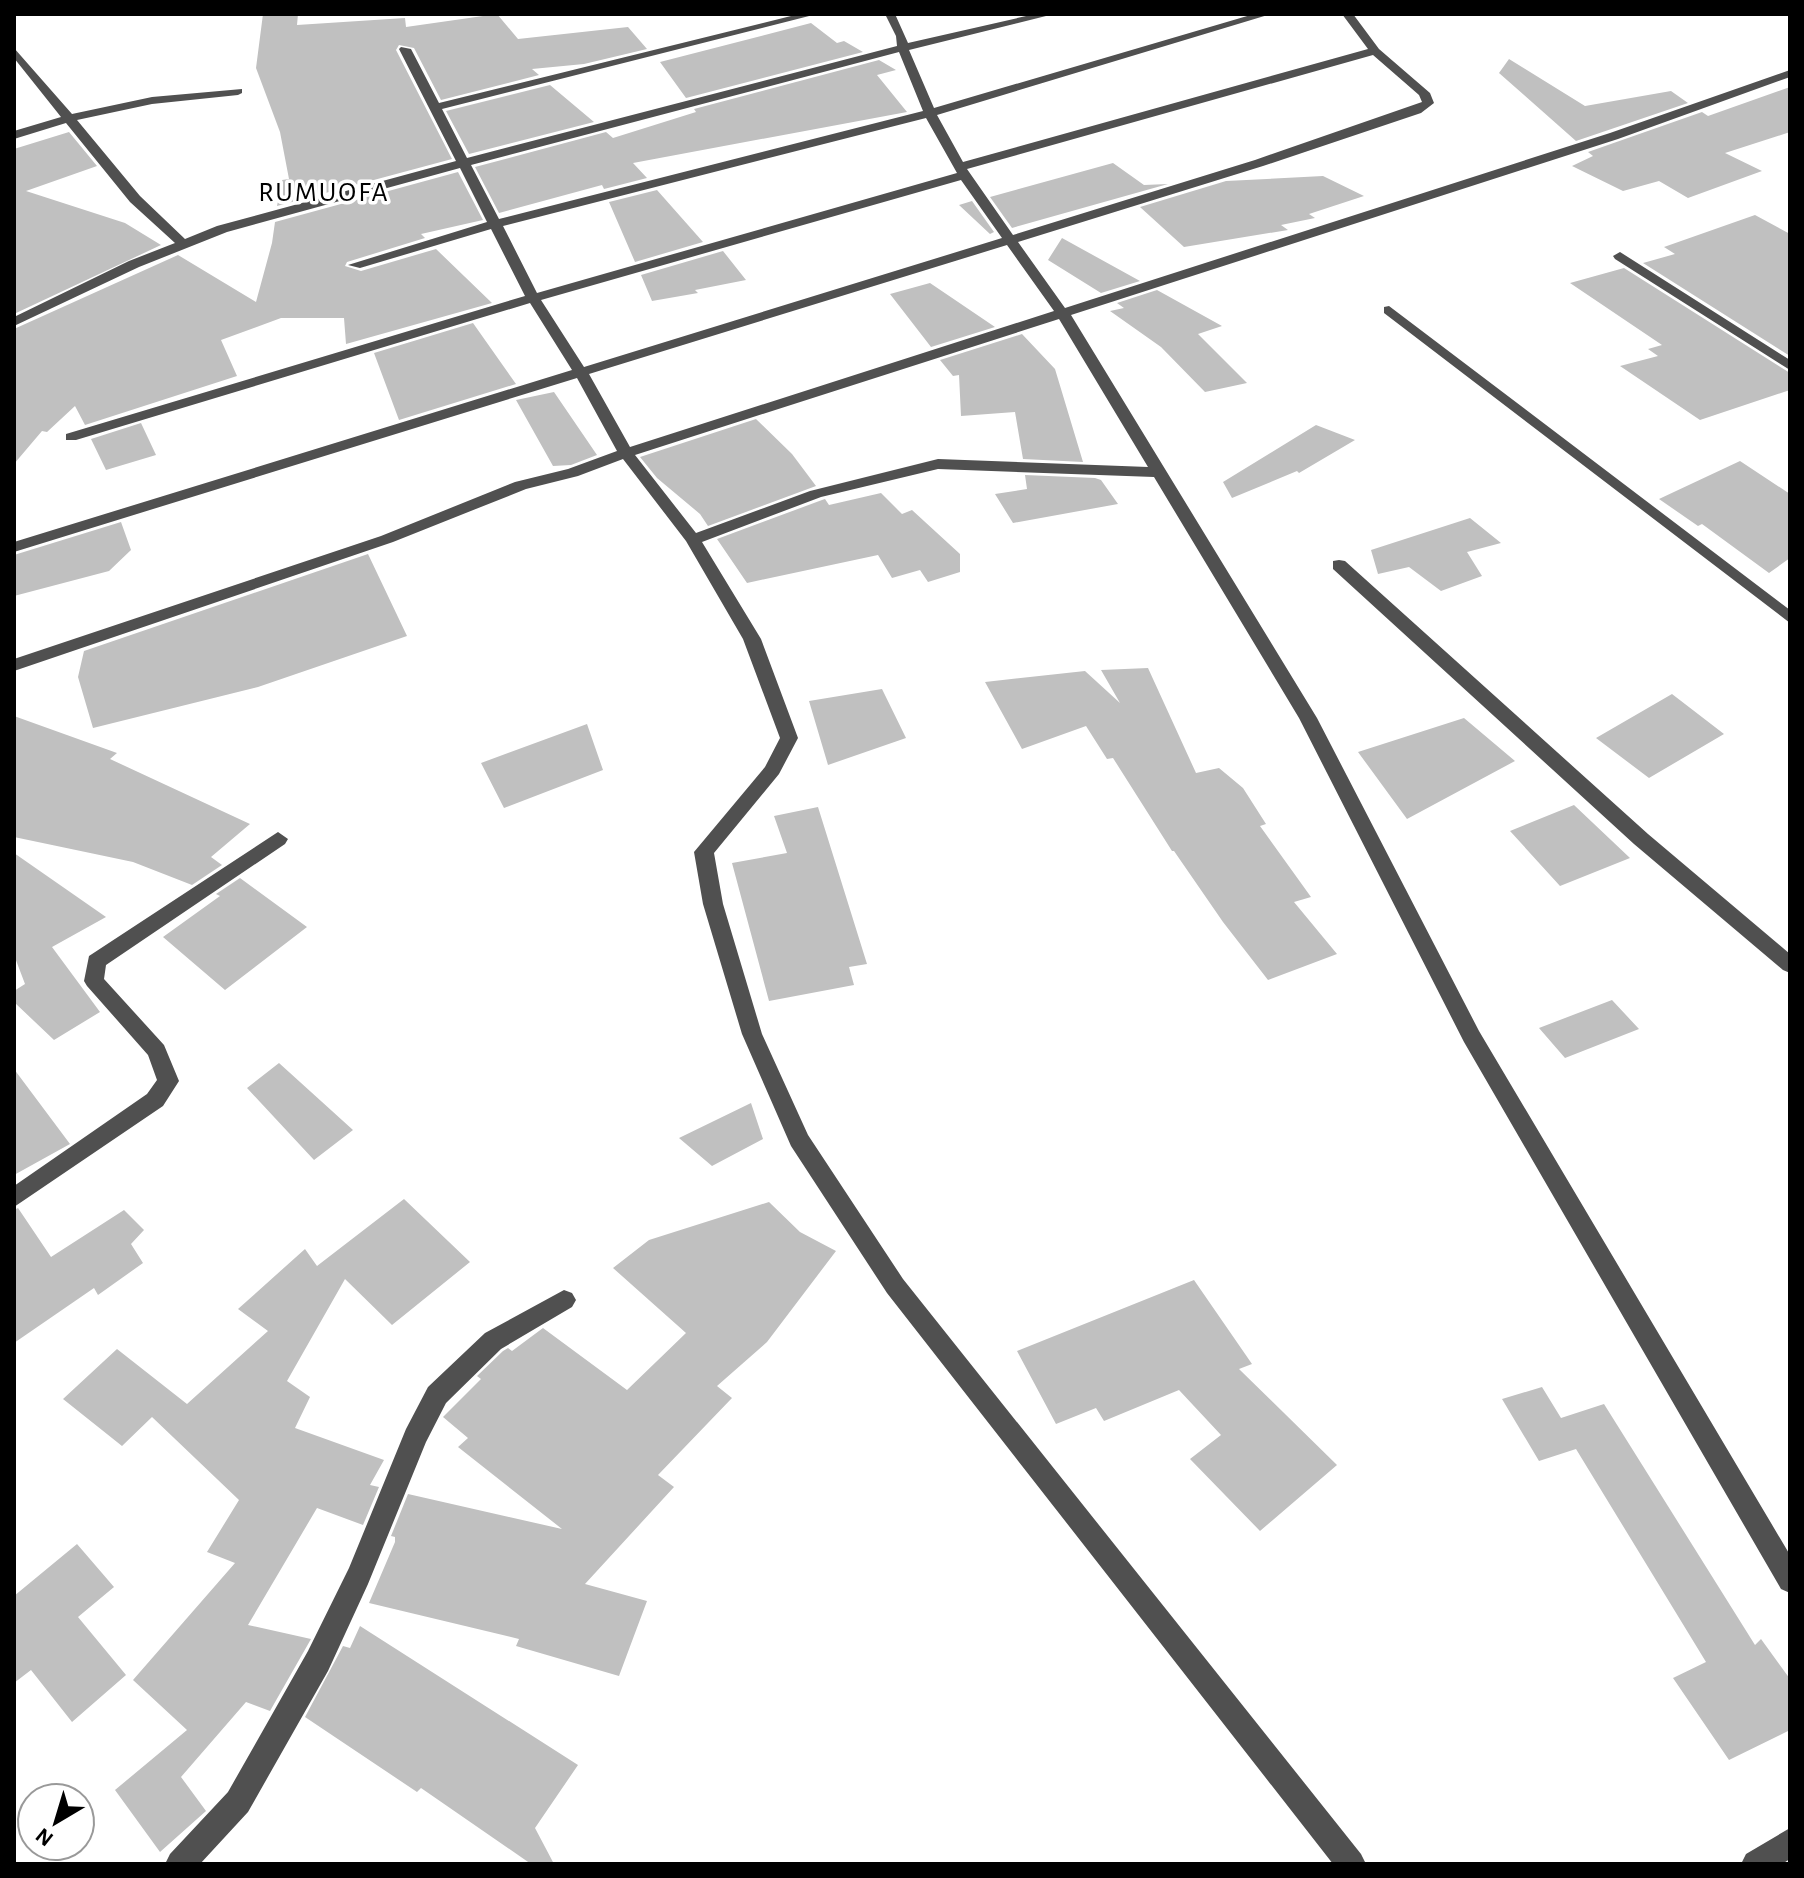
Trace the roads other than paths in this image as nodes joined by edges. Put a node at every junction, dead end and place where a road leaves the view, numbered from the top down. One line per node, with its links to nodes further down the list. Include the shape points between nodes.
1 (812, 14): 12 (street)
2 (890, 14): 6 (street)
3 (1049, 14): 6 (street)
4 (1266, 14): 13 (street)
5 (1347, 14): 9 (street)
6 (903, 48): 13 (street); 16 (street)
7 (405, 49): 12 (street)
8 (14, 51): 14 (street)
9 (1375, 51): 17 (street); 19 (street, via 1424,93 1428,103 1332,139)
10 (1790, 73): 25 (street, via 1614,136)
11 (238, 91): 14 (street, via 165,97)
12 (436, 107): 16 (street)
13 (930, 113): 17 (street); 18 (street)
14 (68, 116): 15 (street); 20 (street, via 135,199)
15 (14, 135)
16 (466, 164): 18 (street); 20 (street)
17 (962, 171): 19 (street); 23 (street)
18 (495, 224): 22 (street); 23 (street)
19 (1009, 239): 25 (street); 28 (street)
20 (182, 243): 26 (street)
21 (1620, 256): 27 (street)
22 (355, 265)
23 (533, 298): 28 (street); 29 (street)
24 (1389, 310): 35 (street)
25 (1063, 314): 30 (street); 31 (street)
26 (14, 322)
27 (1790, 366)
28 (581, 373): 30 (street); 33 (street)
29 (71, 437)
30 (626, 453): 32 (street); 36 (street, via 521,485 387,539)
31 (1156, 472): 32 (street, via 938,464 816,494); 41 (street, via 1308,718 1471,1036)
32 (693, 540): 44 (street, via 752,639 789,738 773,770 704,852 713,904 752,1034 799,1140 895,1286)
33 (14, 547)
34 (1339, 565): 38 (street, via 1641,839)
35 (1790, 618)
36 (14, 665)
37 (278, 839): 39 (street, via 96,961 94,981 157,1051 168,1081 155,1100)
38 (1790, 965)
39 (14, 1198)
40 (564, 1300): 43 (street, via 493,1341 437,1395 318,1661 238,1802)
41 (1790, 1580)
42 (1790, 1842): 45 (street)
43 (180, 1864)
44 (1351, 1864)
45 (1756, 1864)

